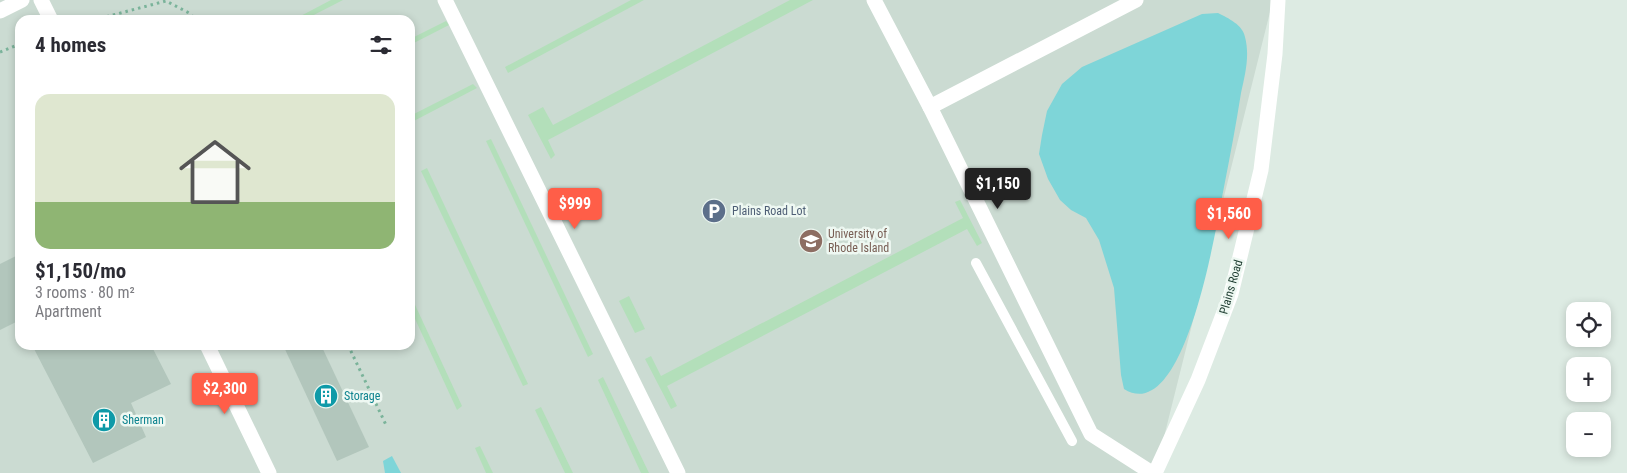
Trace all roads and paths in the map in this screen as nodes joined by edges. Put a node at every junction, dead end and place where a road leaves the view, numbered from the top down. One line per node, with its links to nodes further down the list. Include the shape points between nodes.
1 (22, 0): 7 (street)
2 (41, 0): 8 (street)
3 (445, 0): 20 (street)
4 (874, 0): 13 (street)
5 (1136, 0): 13 (street)
6 (1278, 0): 21 (street, Plains Road, via 1276,54 1261,170 1231,294 1198,380)
7 (0, 11)
8 (48, 15)
9 (113, 15): 10 (path, via 166,1)
10 (192, 15)
11 (15, 46): 12 (path)
12 (0, 52)
13 (930, 107): 21 (street, via 1091,434)
14 (976, 263): 18 (lane)
15 (210, 350): 19 (street)
16 (350, 350): 17 (path)
17 (387, 426)
18 (1072, 442)
19 (269, 473)
20 (678, 473)
21 (1154, 473)

